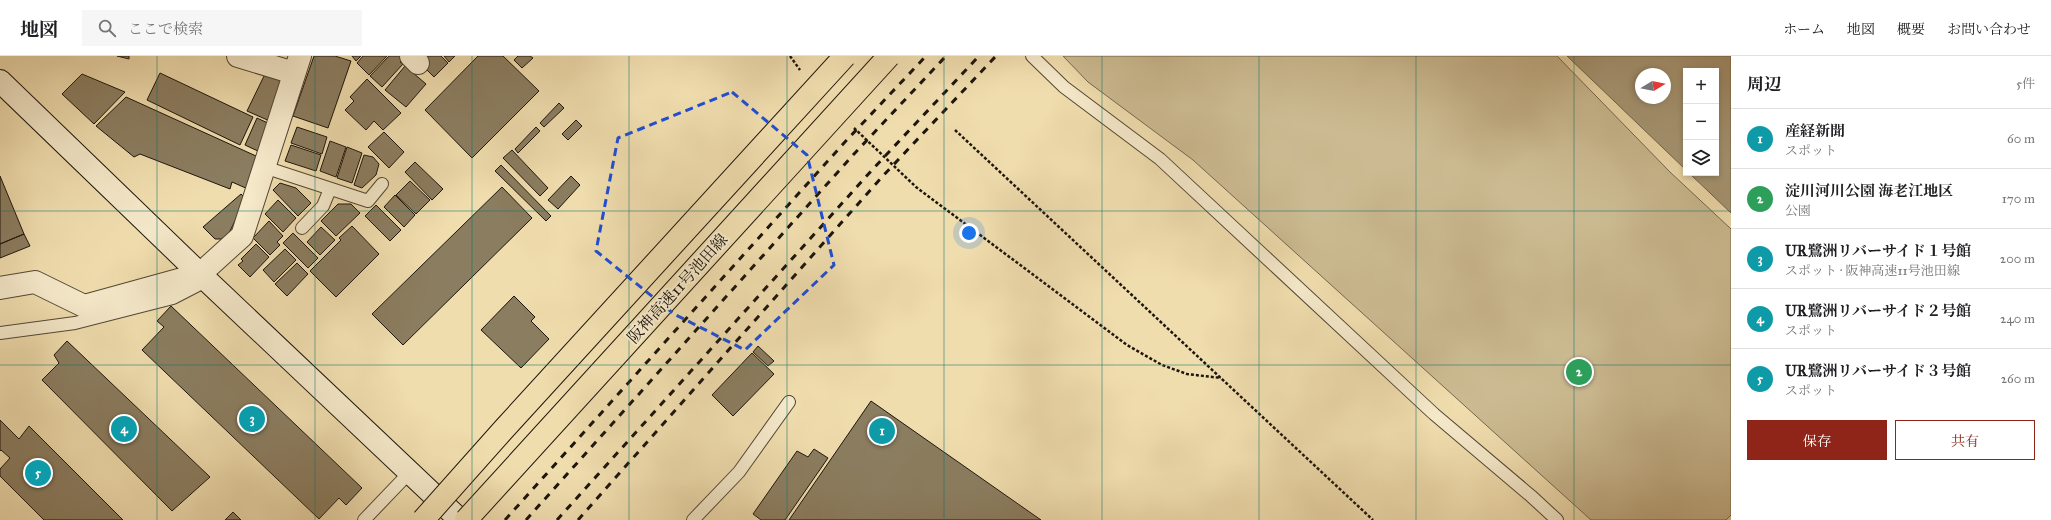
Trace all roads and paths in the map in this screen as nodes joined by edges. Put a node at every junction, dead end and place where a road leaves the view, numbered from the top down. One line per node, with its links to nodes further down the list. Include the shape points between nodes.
1 (238, 56): 6 (street)
2 (790, 56): 7 (path)
3 (845, 56): 22 (highway, 阪神高速11号池田線, bridge)
4 (889, 56): 24 (highway, 阪神高速11号池田線, bridge)
5 (1032, 56): 27 (lane, via 1064,87 1160,159 1434,414)
6 (297, 64): 11 (street)
7 (803, 74)
8 (0, 81): 15 (street)
9 (849, 123): 18 (path, via 916,187 1127,345 1162,365 1187,374)
10 (955, 130): 18 (path)
11 (264, 167): 13 (lane); 15 (street, via 242,236)
12 (382, 184): 13 (lane, via 368,201)
13 (330, 189): 14 (lane, via 323,206)
14 (302, 228)
15 (203, 278): 16 (street, via 84,306 35,282); 17 (lane, via 173,298 75,323); 20 (street)
16 (0, 288)
17 (0, 333)
18 (1222, 378): 26 (path)
19 (789, 402): 25 (lane, via 740,472)
20 (410, 472): 21 (lane); 23 (street)
21 (364, 520)
22 (423, 520)
23 (460, 520)
24 (466, 520)
25 (693, 520)
26 (1372, 520)
27 (1557, 520)

